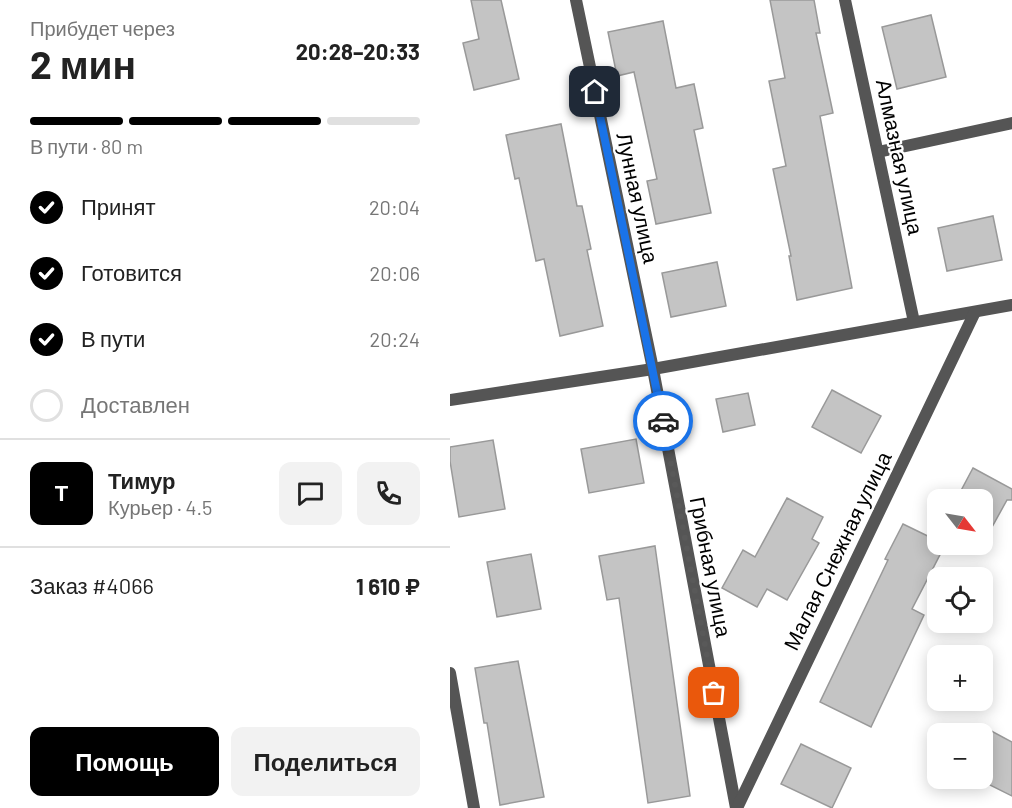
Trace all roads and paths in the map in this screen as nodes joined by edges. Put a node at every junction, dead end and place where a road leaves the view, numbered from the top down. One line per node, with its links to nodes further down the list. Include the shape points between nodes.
1 (576, 0): 8 (street, Лунная улица)
2 (845, 0): 4 (street, Алмазная улица)
3 (1012, 123): 4 (street)
4 (878, 152): 7 (street, Алмазная улица)
5 (1012, 305): 6 (street)
6 (975, 312): 7 (street); 12 (street, Малая Снежная улица)
7 (914, 322): 8 (street)
8 (653, 369): 9 (street); 12 (street, Грибная улица)
9 (450, 400)
10 (450, 673): 11 (street)
11 (474, 808)
12 (737, 808)

